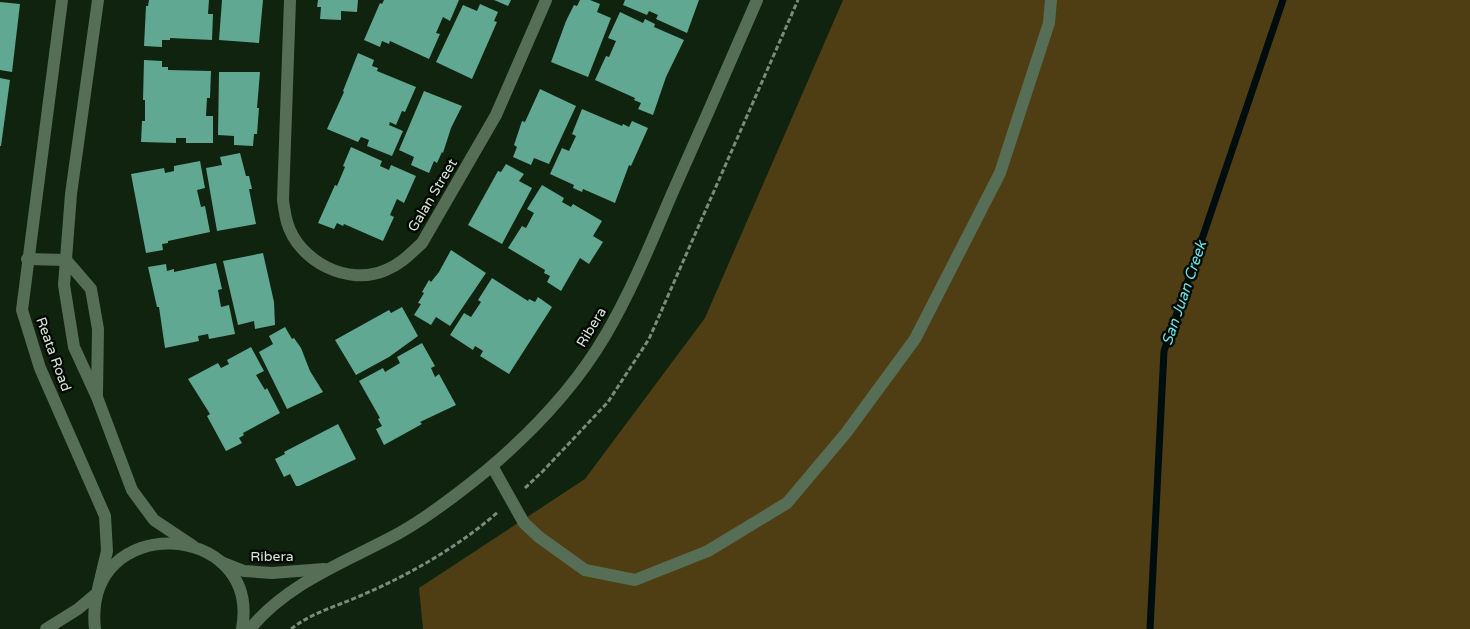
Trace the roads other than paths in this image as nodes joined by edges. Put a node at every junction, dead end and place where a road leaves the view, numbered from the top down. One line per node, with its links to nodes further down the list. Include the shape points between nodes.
1 (62, 0): 7 (street, Reata Road)
2 (98, 0): 8 (street, Reata Road, via 71,194)
3 (290, 0): 4 (street, Galan Street, via 283,200 287,223 298,245 315,261 336,272 360,275 391,268 405,260 422,243 496,115)
4 (546, 0)
5 (757, 0): 10 (street, Ribera, via 640,269 605,337 571,386)
6 (1052, 0): 10 (street, via 1049,23 1000,173 915,339 846,433 787,503 708,550 635,580 585,570 539,537 524,523)
7 (27, 259): 8 (street); 14 (street, Reata Road, via 22,310 40,368 105,516 107,551)
8 (66, 260): 9 (street, Reata Road, via 64,285 74,347); 9 (street, via 91,289 98,329)
9 (97, 397): 11 (street, Reata Road, via 132,490 154,520)
10 (492, 466): 13 (street, Ribera, via 434,511)
11 (193, 546): 12 (street, Ribera); 14 (street, Ribera, via 171,542 148,545 127,554)
12 (219, 561): 13 (street, Ribera, via 244,571 272,573); 17 (street, Ribera, via 233,577 242,598)
13 (326, 569): 18 (street, Ribera, via 268,610)
14 (98, 591): 15 (street, via 78,609); 16 (street, Ribera, via 93,615)
15 (46, 629)
16 (95, 629)
17 (242, 629)
18 (250, 629)

